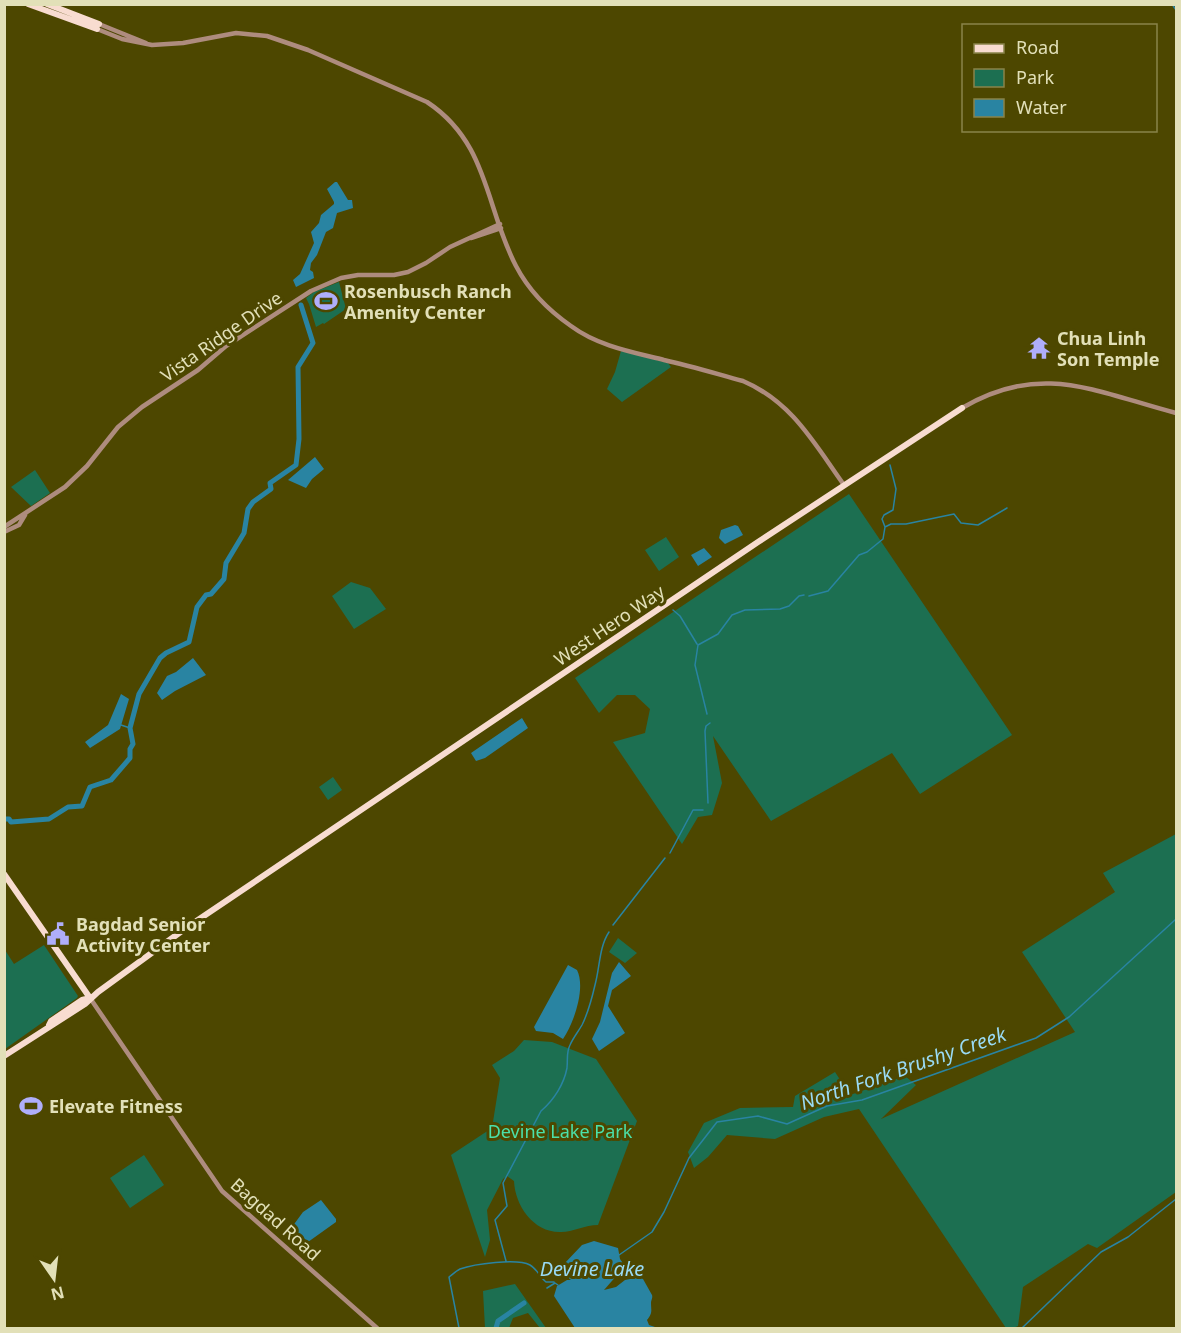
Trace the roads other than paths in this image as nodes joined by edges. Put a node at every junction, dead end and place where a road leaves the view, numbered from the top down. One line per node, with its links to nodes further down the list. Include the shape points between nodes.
1 (28, 4): 3 (main road)
2 (47, 4): 3 (main road)
3 (98, 27): 4 (street, via 152,45 236,33 267,36 417,97 443,114 464,137 476,158)
4 (500, 226): 7 (street, via 527,285 572,328 602,343 758,387 797,418); 8 (street, Vista Ridge Drive, via 466,239 408,272 340,278 312,291 226,346 142,407 118,427 65,487 25,515 19,525)
5 (962, 408): 6 (street, West Hero Way, via 1005,387 1049,382); 7 (main road, West Hero Way)
6 (1176, 413)
7 (843, 485): 10 (main road, West Hero Way, via 186,928)
8 (4, 529)
9 (4, 874): 10 (main road)
10 (90, 998): 11 (main road, West Hero Way); 12 (street, Bagdad Road, via 222,1191)
11 (4, 1056)
12 (377, 1329)

